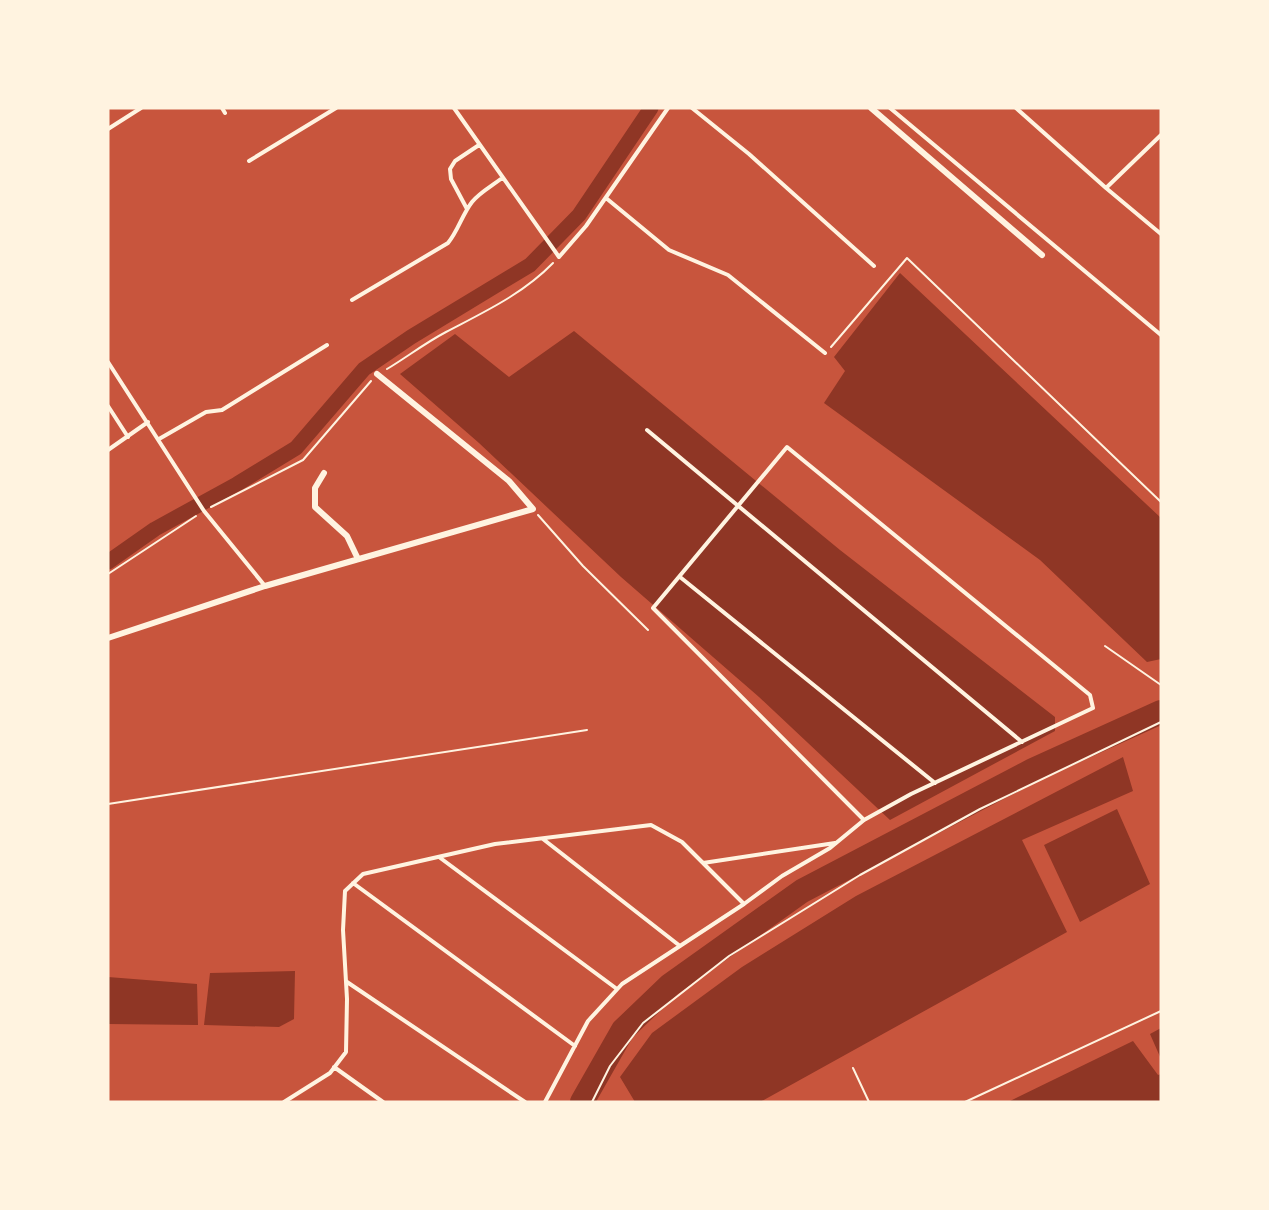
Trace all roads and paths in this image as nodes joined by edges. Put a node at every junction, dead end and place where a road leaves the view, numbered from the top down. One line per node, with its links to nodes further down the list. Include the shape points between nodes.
1 (141, 108): 11 (lane)
2 (222, 108): 10 (lane)
3 (336, 108): 14 (lane)
4 (453, 108): 13 (lane)
5 (668, 108): 17 (lane)
6 (692, 108): 22 (lane)
7 (871, 108): 20 (street)
8 (891, 108): 24 (lane)
9 (1016, 108): 16 (lane)
10 (225, 113)
11 (108, 129)
12 (1161, 135): 16 (lane)
13 (479, 145): 15 (lane); 18 (lane, via 450,169)
14 (249, 161)
15 (502, 178): 18 (lane); 21 (lane)
16 (1106, 188): 19 (lane)
17 (606, 198): 21 (lane); 26 (lane, via 669,250 728,275)
18 (468, 209): 23 (lane, via 448,243)
19 (1161, 234)
20 (1042, 255)
21 (558, 257): 28 (path, via 540,277 500,304)
22 (874, 266)
23 (352, 300)
24 (1161, 335)
25 (327, 345): 33 (lane, via 222,410 206,412)
26 (825, 353): 36 (path, via 907,258)
27 (108, 362): 30 (lane)
28 (377, 374): 38 (street, via 509,481); 39 (path, via 303,460)
29 (108, 406): 32 (lane)
30 (148, 422): 32 (lane); 33 (lane)
31 (647, 430): 37 (lane)
32 (128, 437): 34 (lane)
33 (159, 439): 39 (lane)
34 (108, 450)
35 (324, 473): 40 (street, via 315,488 315,507 347,536)
36 (1161, 502)
37 (738, 506): 42 (lane); 50 (lane); 50 (lane, via 787,447 1090,695 1093,708)
38 (533, 509): 40 (street); 44 (path, via 583,566)
39 (203, 510): 41 (path); 43 (lane)
40 (358, 559): 43 (street)
41 (108, 574)
42 (680, 577): 51 (lane); 53 (lane, via 653,608)
43 (265, 586): 45 (street)
44 (648, 630)
45 (108, 638)
46 (1105, 646): 47 (path)
47 (1161, 685)
48 (1161, 722): 71 (path, via 980,809 860,874 729,956 643,1023 610,1066)
49 (587, 730): 52 (path)
50 (1022, 742): 51 (lane)
51 (935, 783): 53 (lane)
52 (108, 804)
53 (864, 819): 55 (lane)
54 (543, 838): 56 (lane); 57 (lane, via 651,825 682,842); 60 (lane)
55 (836, 843): 57 (lane); 59 (lane)
56 (439, 856): 58 (lane, via 363,874); 62 (lane)
57 (703, 863): 59 (lane)
58 (353, 883): 61 (lane, via 345,891); 64 (lane)
59 (744, 904): 60 (lane)
60 (680, 946): 62 (lane)
61 (346, 982): 65 (lane, via 346,1052); 69 (lane)
62 (617, 989): 64 (lane, via 588,1021)
63 (1161, 1011): 73 (path)
64 (575, 1046): 70 (lane)
65 (334, 1067): 67 (lane); 68 (lane)
66 (853, 1068): 72 (path)
67 (284, 1102)
68 (383, 1102)
69 (525, 1102)
70 (544, 1102)
71 (592, 1102)
72 (869, 1102)
73 (965, 1102)

